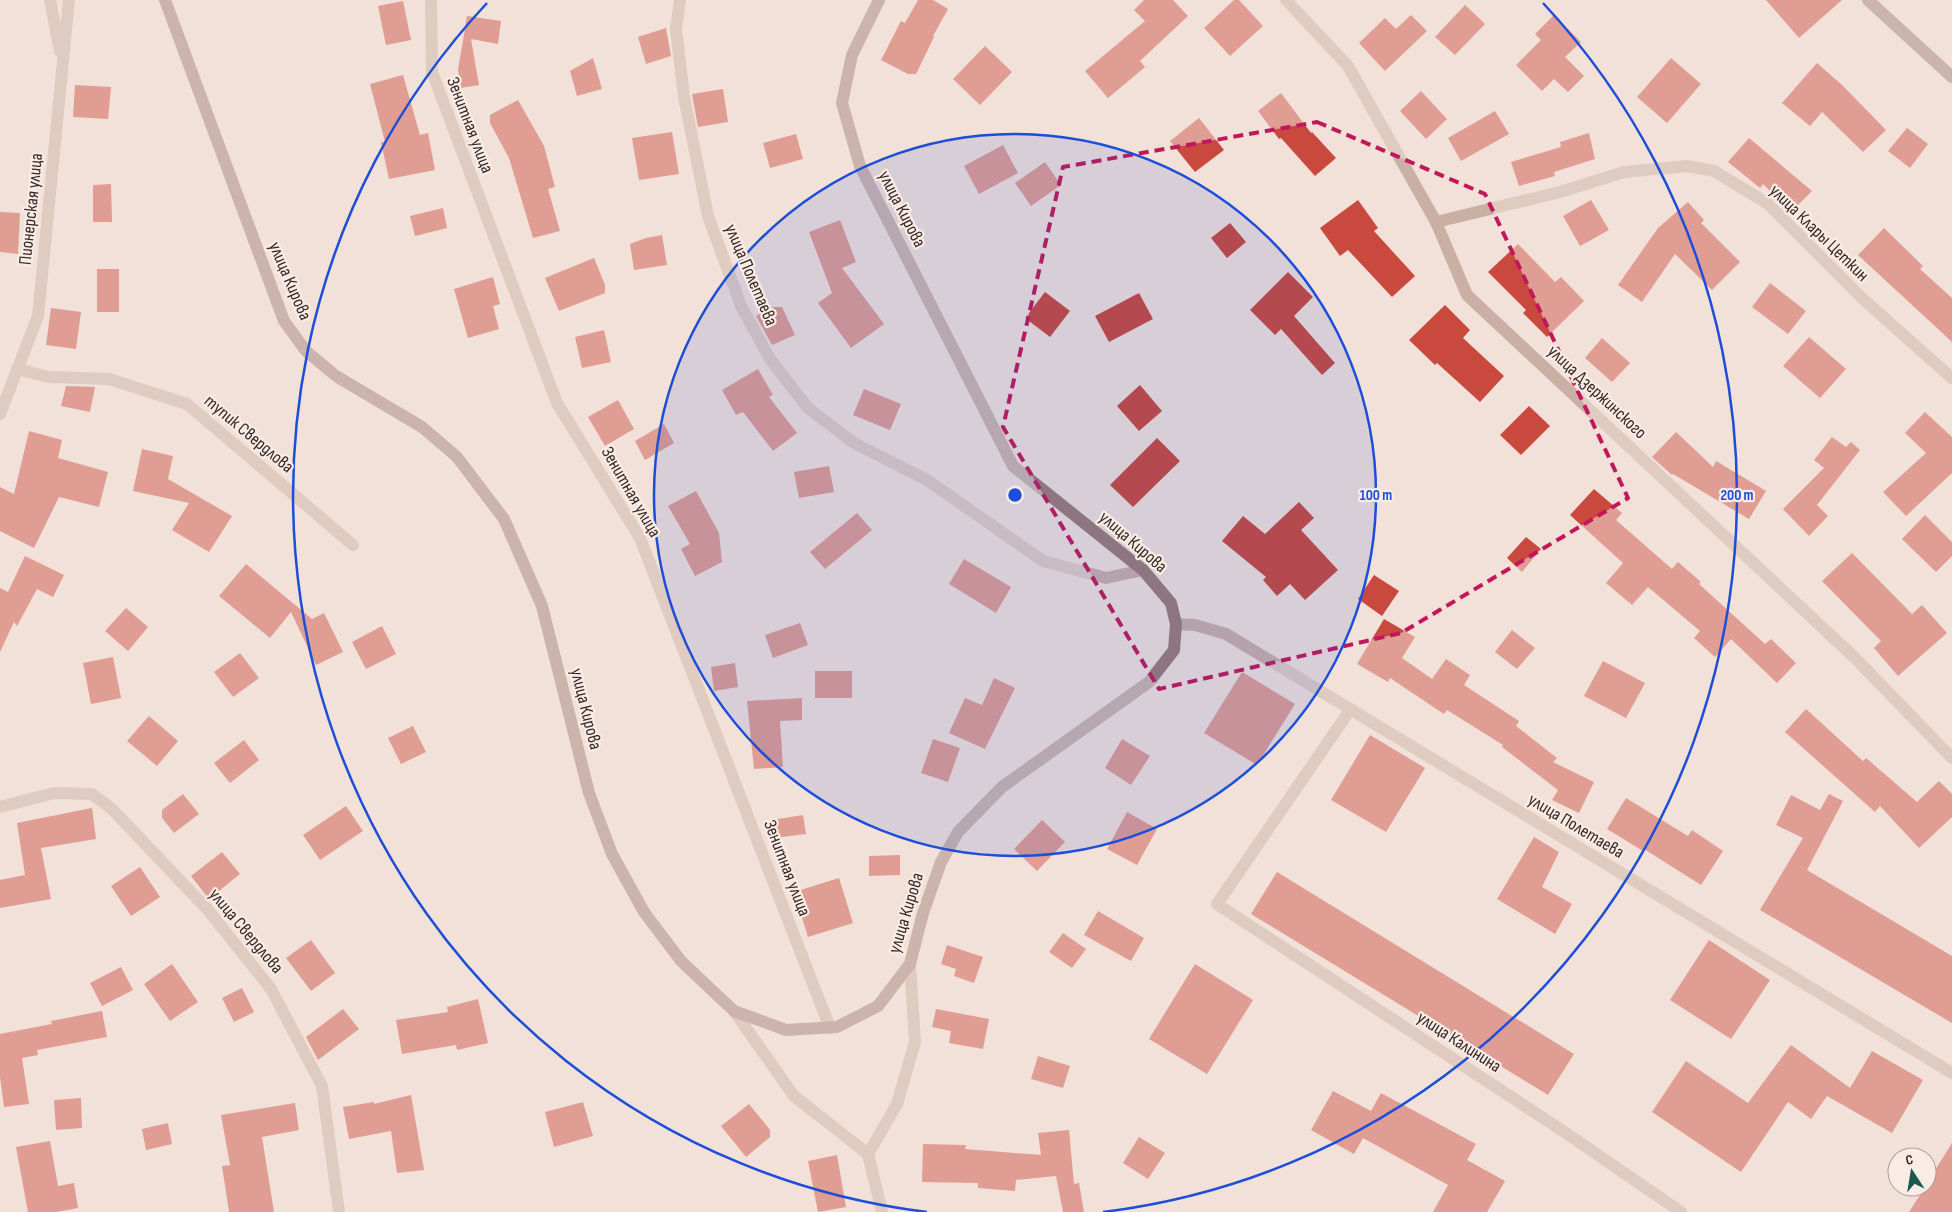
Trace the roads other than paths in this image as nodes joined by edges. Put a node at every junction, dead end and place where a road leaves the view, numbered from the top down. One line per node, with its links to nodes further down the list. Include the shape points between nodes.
1 (50, 0): 9 (street)
2 (69, 0): 9 (street, Пионерская улица)
3 (166, 0): 22 (main road, улица Кирова, via 284,321 306,351 336,376 422,427 458,457 504,519 542,606 589,793 612,854 644,912 681,961)
4 (431, 0): 23 (street, Зенитная улица, via 432,72 557,404 640,538)
5 (680, 0): 16 (street, улица Полетаева, via 676,29 684,98 708,216 741,306 770,359 808,408 854,442 927,480 1043,561 1106,578)
6 (879, 0): 16 (main road, улица Кирова, via 852,55 842,103 860,166 1013,466)
7 (1286, 0): 11 (street, улица Дзержинского, via 1348,66)
8 (1868, 0): 10 (main road)
9 (63, 66): 12 (street, Пионерская улица, via 38,316)
10 (1952, 77)
11 (1436, 222): 13 (street, улица Клары Цеткин, via 1522,202 1624,172 1687,166 1714,171 1767,203 1863,299); 19 (street, улица Дзержинского, via 1467,294 1855,658)
12 (18, 369): 14 (street, Пионерская улица); 15 (street, тупик Свердлова, via 49,377 109,379 187,404)
13 (1952, 378)
14 (0, 414)
15 (352, 545)
16 (1143, 570): 17 (main road, улица Кирова, via 1171,603)
17 (1176, 624): 18 (street, улица Полетаева, via 1195,625 1226,634); 21 (main road, улица Кирова, via 1174,650 1149,682 1002,787 958,832 941,862 922,913)
18 (1350, 710): 24 (street, улица Полетаева); 28 (street, улица Калинина, via 1217,904)
19 (1952, 758)
20 (0, 806): 26 (street, улица Свердлова, via 54,793 92,794 112,809 208,910 272,989 322,1086)
21 (910, 964): 23 (main road, улица Кирова, via 878,1006 837,1028); 25 (street, via 915,1042 897,1104)
22 (734, 1011): 23 (main road, улица Кирова, via 786,1030); 25 (street, via 794,1096)
23 (830, 1028)
24 (1952, 1073)
25 (868, 1154): 27 (street)
26 (339, 1212)
27 (882, 1212)
28 (1681, 1212)

